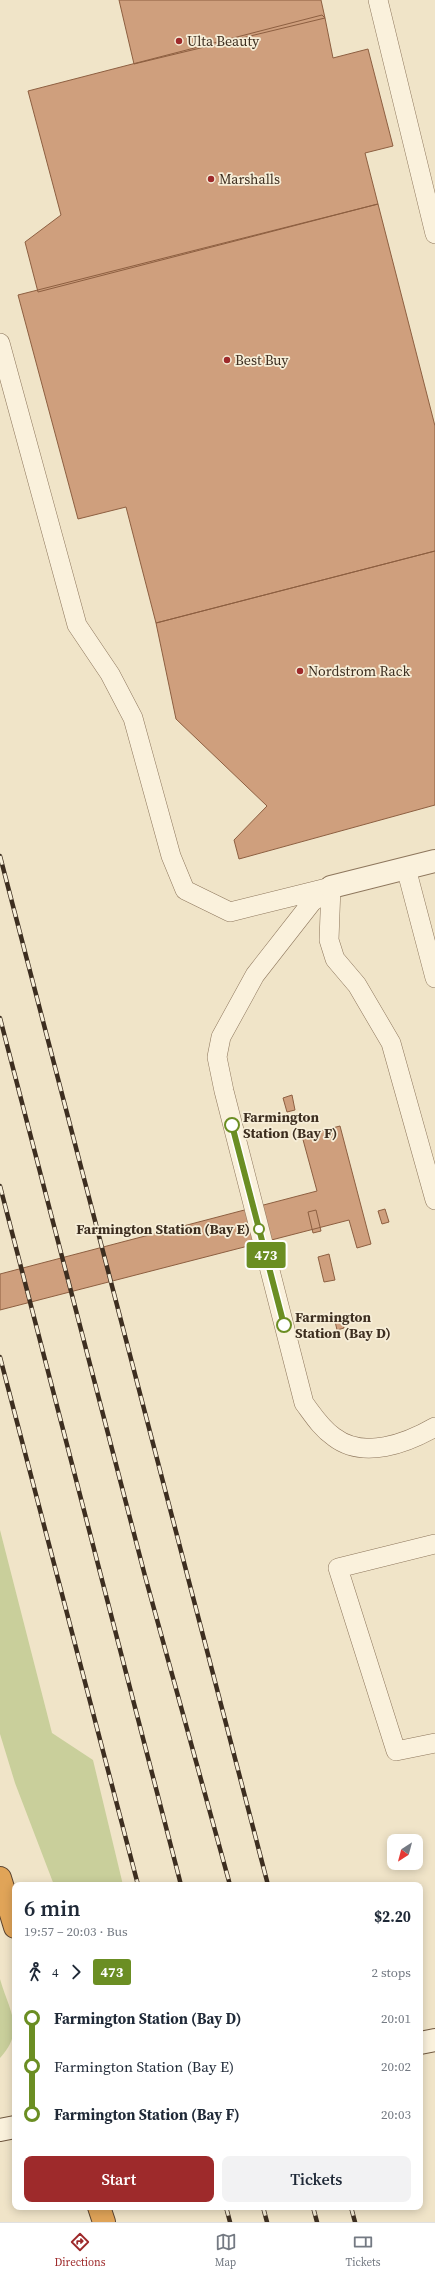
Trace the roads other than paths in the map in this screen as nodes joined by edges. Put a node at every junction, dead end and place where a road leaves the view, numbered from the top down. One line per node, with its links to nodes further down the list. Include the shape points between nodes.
1 (378, 0): 2 (lane)
2 (435, 234)
3 (0, 343): 6 (lane, via 77,625 110,674 133,718 171,856 185,890 230,912)
4 (435, 861): 5 (street)
5 (406, 868): 6 (street); 7 (lane)
6 (331, 887): 8 (lane, via 329,940 335,959 357,985 391,1042); 9 (lane, via 312,902 255,975 221,1037 217,1057 241,1161 304,1403 335,1438 355,1446 375,1448 394,1444 419,1436)
7 (435, 978)
8 (435, 1200)
9 (435, 1427)
10 (435, 1544): 11 (lane, via 338,1568 396,1751)
11 (435, 1742)
12 (6, 1890): 13 (highway)
13 (12, 1915)
14 (435, 2040): 15 (street)
15 (423, 2042)
16 (12, 2128): 17 (street)
17 (0, 2130)
18 (100, 2210): 19 (highway)
19 (104, 2222)

